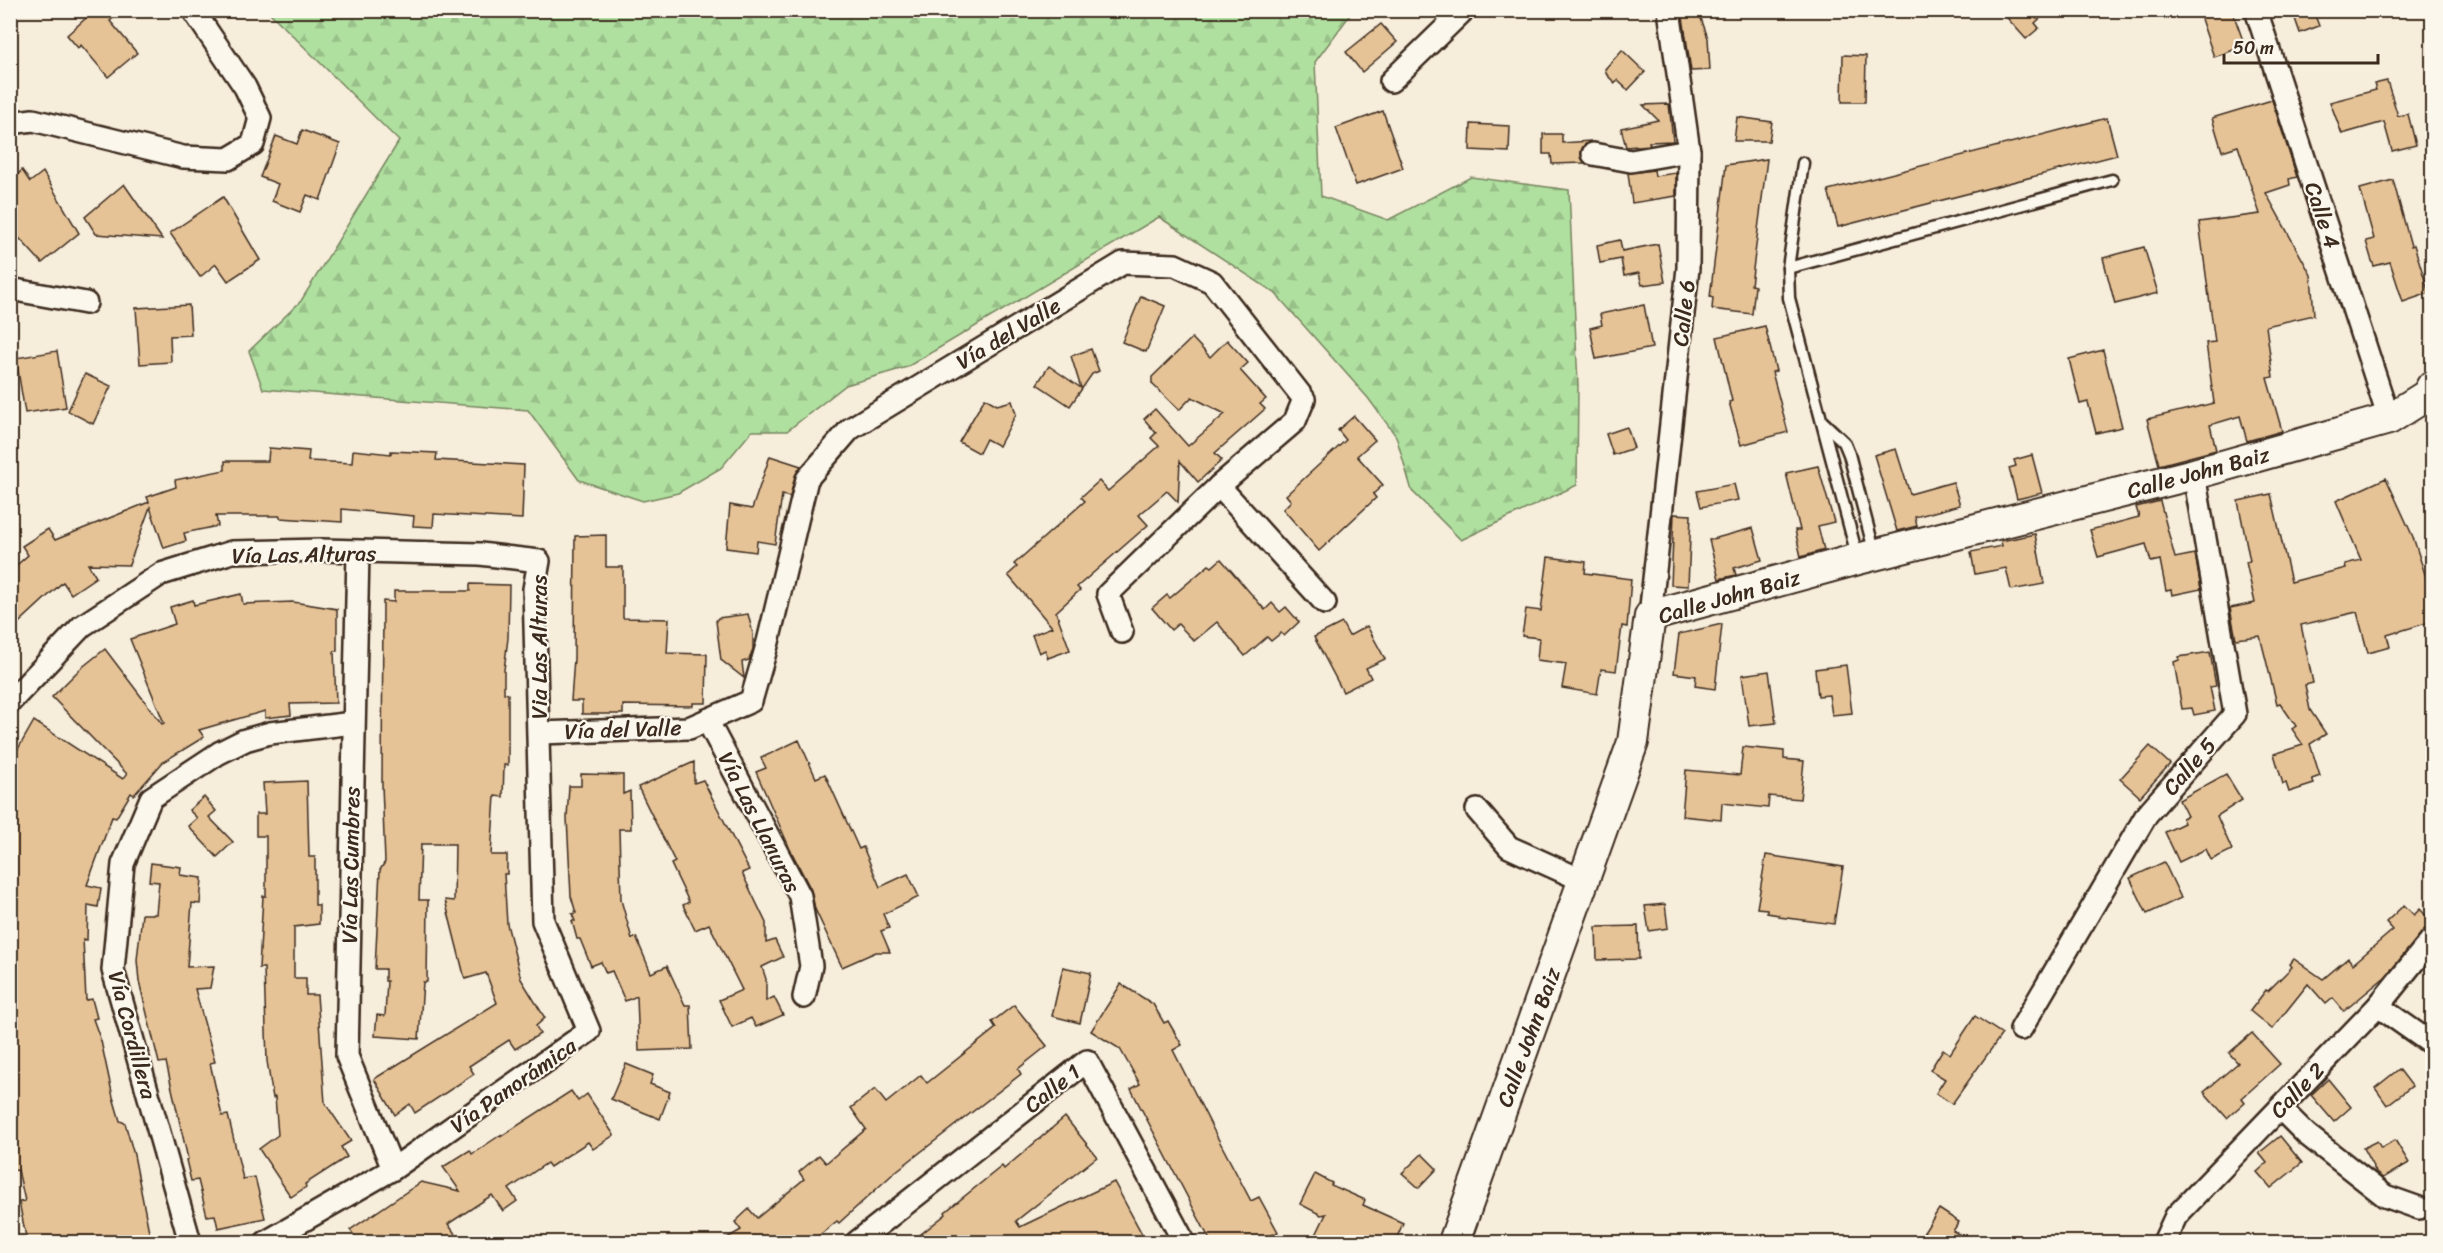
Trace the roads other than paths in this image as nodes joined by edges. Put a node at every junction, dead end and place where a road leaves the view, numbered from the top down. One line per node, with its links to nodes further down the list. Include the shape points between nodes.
1 (193, 10): 6 (street, via 245,87 260,118 253,144 228,159 183,157 33,120)
2 (1464, 10): 5 (street)
3 (1669, 10): 7 (street, Calle 6)
4 (2256, 10): 15 (street, Calle 4)
5 (1391, 81)
6 (10, 123)
7 (1689, 151): 8 (street, via 1631,161); 23 (street, Calle 6, via 1688,268)
8 (1593, 154)
9 (1803, 163): 11 (lane)
10 (2112, 180): 11 (lane)
11 (1788, 268): 16 (lane, via 1789,298)
12 (10, 289): 13 (street)
13 (87, 303)
14 (2433, 386): 15 (street, Calle John Baiz, via 2427,396)
15 (2389, 419): 17 (street, Calle John Baiz)
16 (1824, 423): 20 (lane, via 1829,452); 20 (lane, via 1844,442 1849,454)
17 (2194, 474): 20 (street, Calle John Baiz); 34 (street, Calle 5, via 2235,714 2147,814)
18 (1219, 486): 22 (street); 24 (street, Vía del Valle, via 1107,594); 26 (street, Vía del Valle, via 1295,421 1304,399 1212,282 1175,265 1123,263 850,429 807,479 751,701)
19 (358, 552): 21 (street, Vía Las Alturas, via 480,554); 25 (street, Vía Las Alturas, via 232,552 161,574 82,626); 27 (street, Vía Las Cumbres)
20 (1867, 557): 23 (street, Calle John Baiz)
21 (539, 561): 28 (street, Via Las Alturas, via 534,589)
22 (1325, 603)
23 (1650, 616): 30 (street, Calle John Baiz, via 1634,742)
24 (1122, 633)
25 (10, 702)
26 (707, 720): 28 (street, Vía del Valle, via 689,728); 32 (street, Vía Las Llanuras, via 800,896 811,966)
27 (353, 723): 37 (street, Vía Las Cumbres, via 347,1056); 39 (street, Vía Cordillera, via 270,733 219,753 151,798 123,864 113,970)
28 (539, 733): 37 (street, Vía Panorámica, via 543,921 589,1031)
29 (1477, 810): 30 (street, via 1509,848)
30 (1584, 881): 43 (street, Calle John Baiz)
31 (2433, 939): 33 (street, Calle 2)
32 (804, 997)
33 (2378, 1006): 35 (street); 36 (street, Calle 2)
34 (2021, 1029)
35 (2433, 1044)
36 (2280, 1108): 38 (street, via 2306,1134 2385,1196); 44 (street, Calle 2, via 2176,1216)
37 (393, 1168): 40 (street, Vía Panorámica)
38 (2420, 1208)
39 (190, 1242)
40 (266, 1242)
41 (857, 1242): 42 (street, Calle 1, via 1087,1061)
42 (1184, 1242)
43 (1454, 1242)
44 (2164, 1242)

